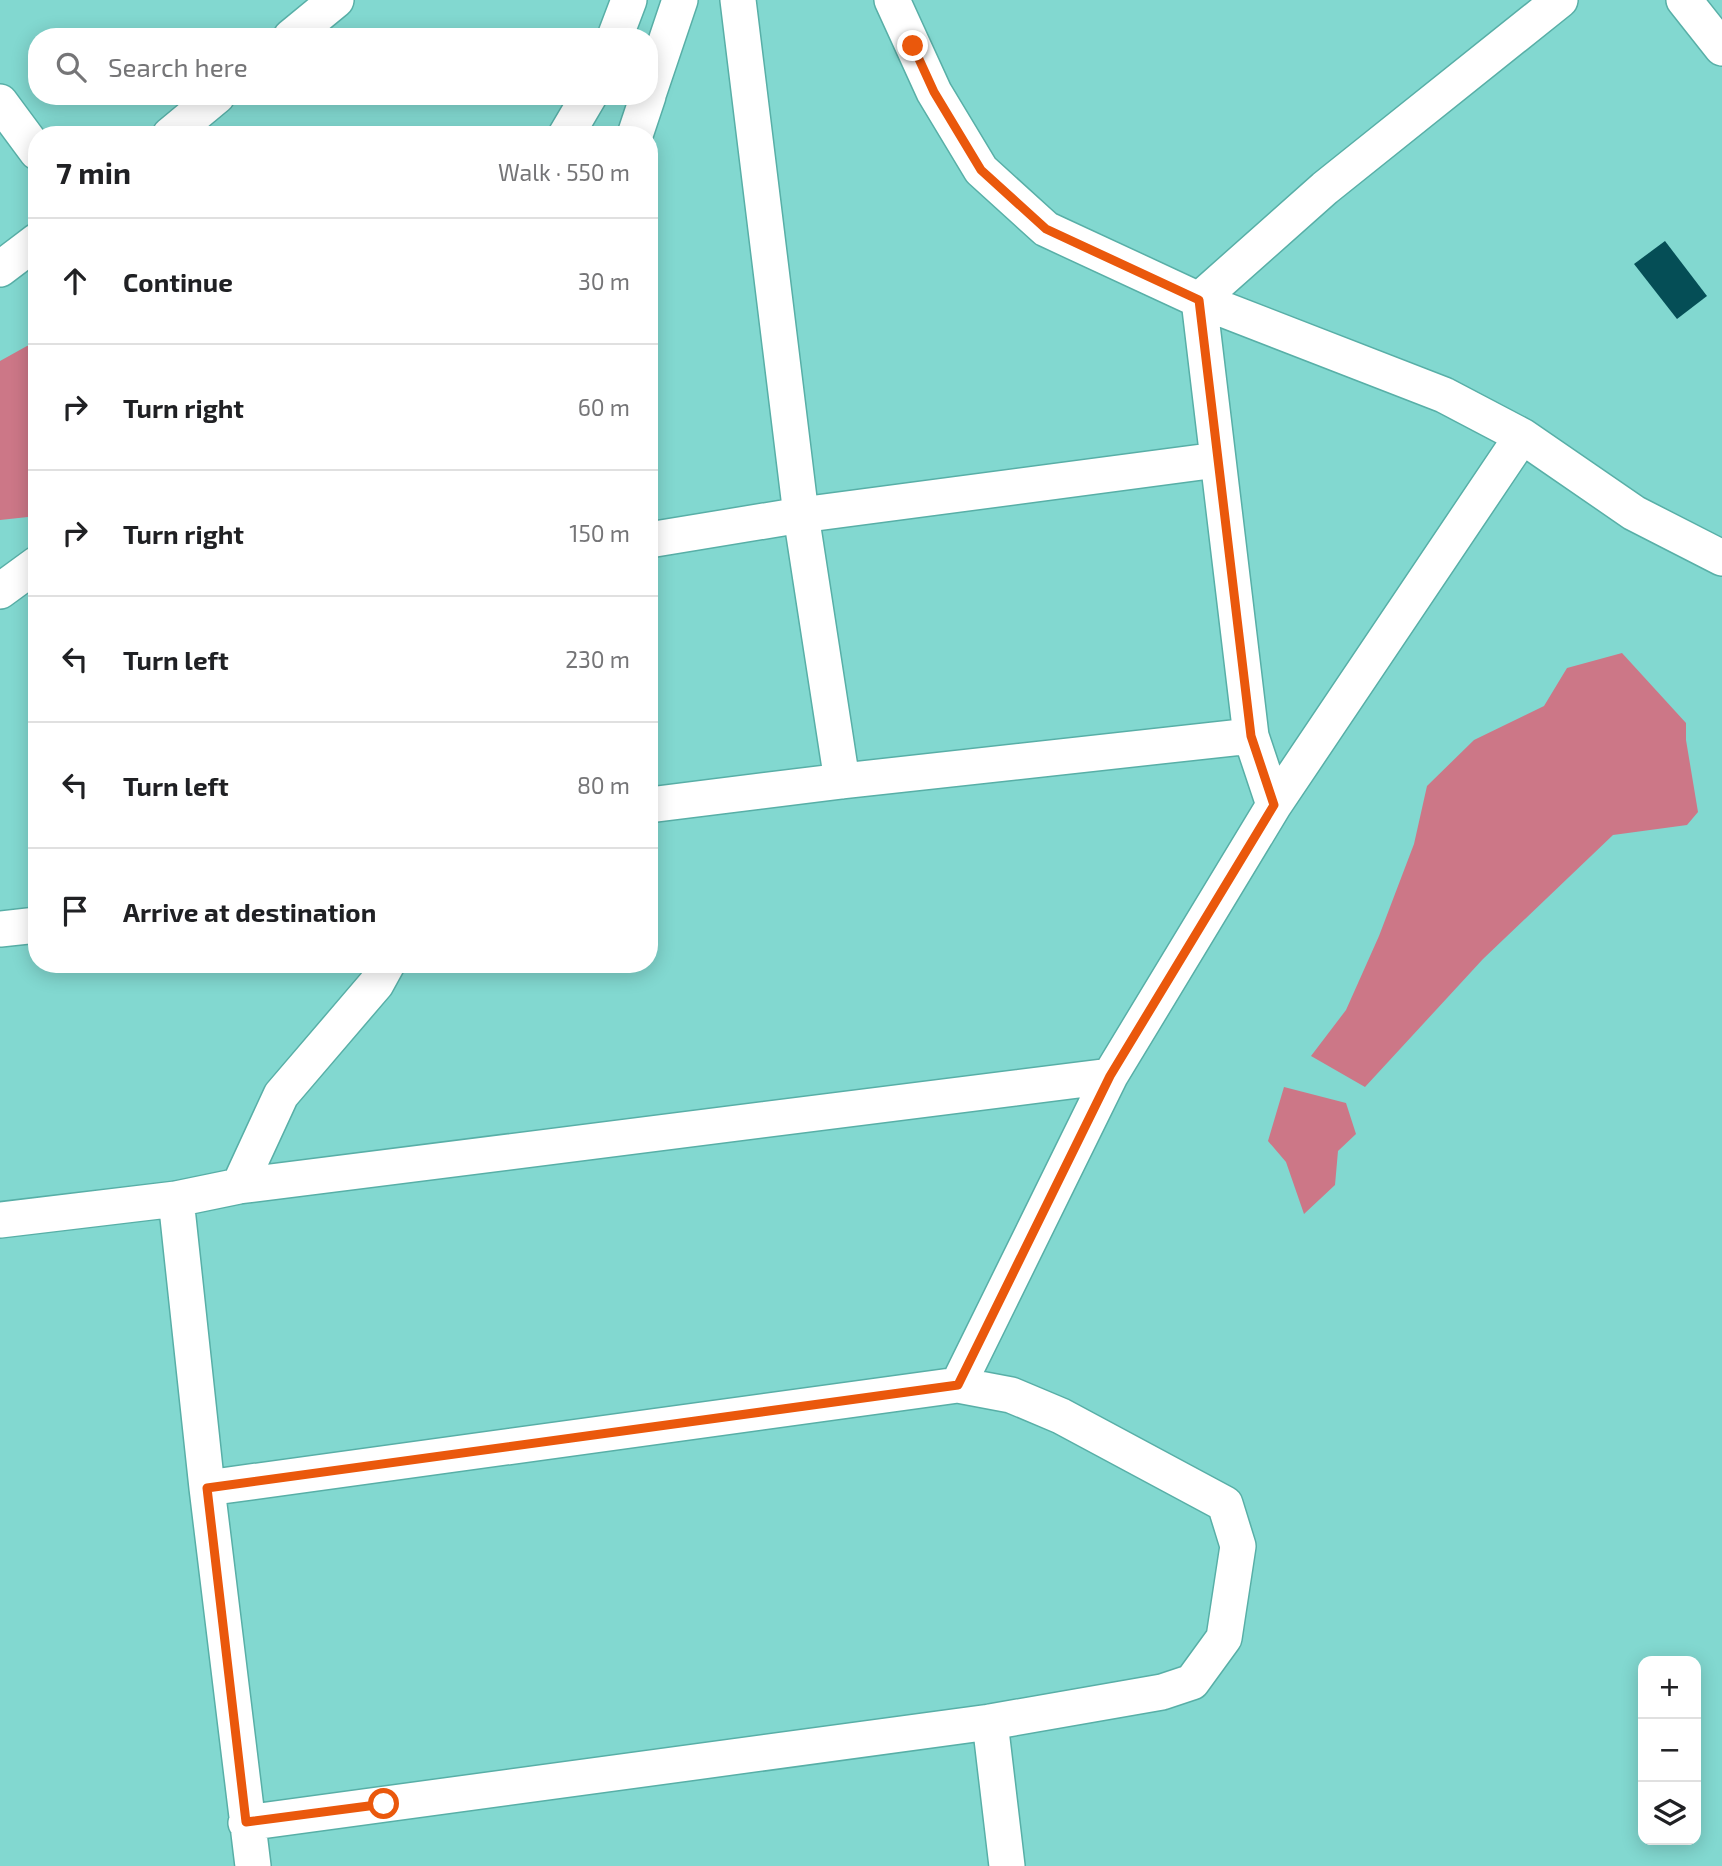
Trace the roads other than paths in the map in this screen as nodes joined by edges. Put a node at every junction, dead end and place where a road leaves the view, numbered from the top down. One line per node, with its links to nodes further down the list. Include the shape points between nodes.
1 (336, 0): 8 (street)
2 (629, 0): 9 (street)
3 (680, 0): 11 (street)
4 (738, 0): 25 (street)
5 (892, 0): 22 (street, via 934,92 981,170 1046,229)
6 (1560, 0): 22 (street, via 1325,188)
7 (1684, 0): 10 (street)
8 (302, 28)
9 (618, 28)
10 (1722, 48)
11 (658, 65)
12 (0, 102): 19 (street)
13 (206, 105): 16 (street)
14 (584, 105): 17 (street)
15 (645, 105): 18 (street)
16 (181, 126)
17 (571, 126)
18 (638, 126)
19 (28, 140)
20 (28, 248): 21 (street)
21 (0, 269)
22 (1199, 300): 23 (street, via 1444,395); 24 (street)
23 (1522, 436): 27 (street, via 1634,513); 33 (street)
24 (1217, 460): 25 (street); 30 (street)
25 (801, 515): 26 (street); 31 (street)
26 (658, 539)
27 (1722, 558)
28 (28, 571): 29 (street)
29 (0, 591)
30 (1251, 736): 31 (street); 33 (street)
31 (842, 780): 32 (street)
32 (658, 804)
33 (1274, 805): 37 (street)
34 (28, 926): 35 (street)
35 (0, 929)
36 (382, 973): 38 (street, via 281,1095)
37 (1110, 1076): 38 (street); 41 (street)
38 (239, 1186): 39 (street)
39 (176, 1199): 40 (street); 42 (street)
40 (0, 1220)
41 (958, 1385): 42 (street); 43 (street, via 1011,1395 1061,1416 1225,1504 1238,1546 1224,1638 1192,1682 1161,1692)
42 (207, 1488): 44 (street)
43 (990, 1722): 44 (street); 46 (street)
44 (246, 1822): 45 (street)
45 (253, 1866)
46 (1007, 1866)

